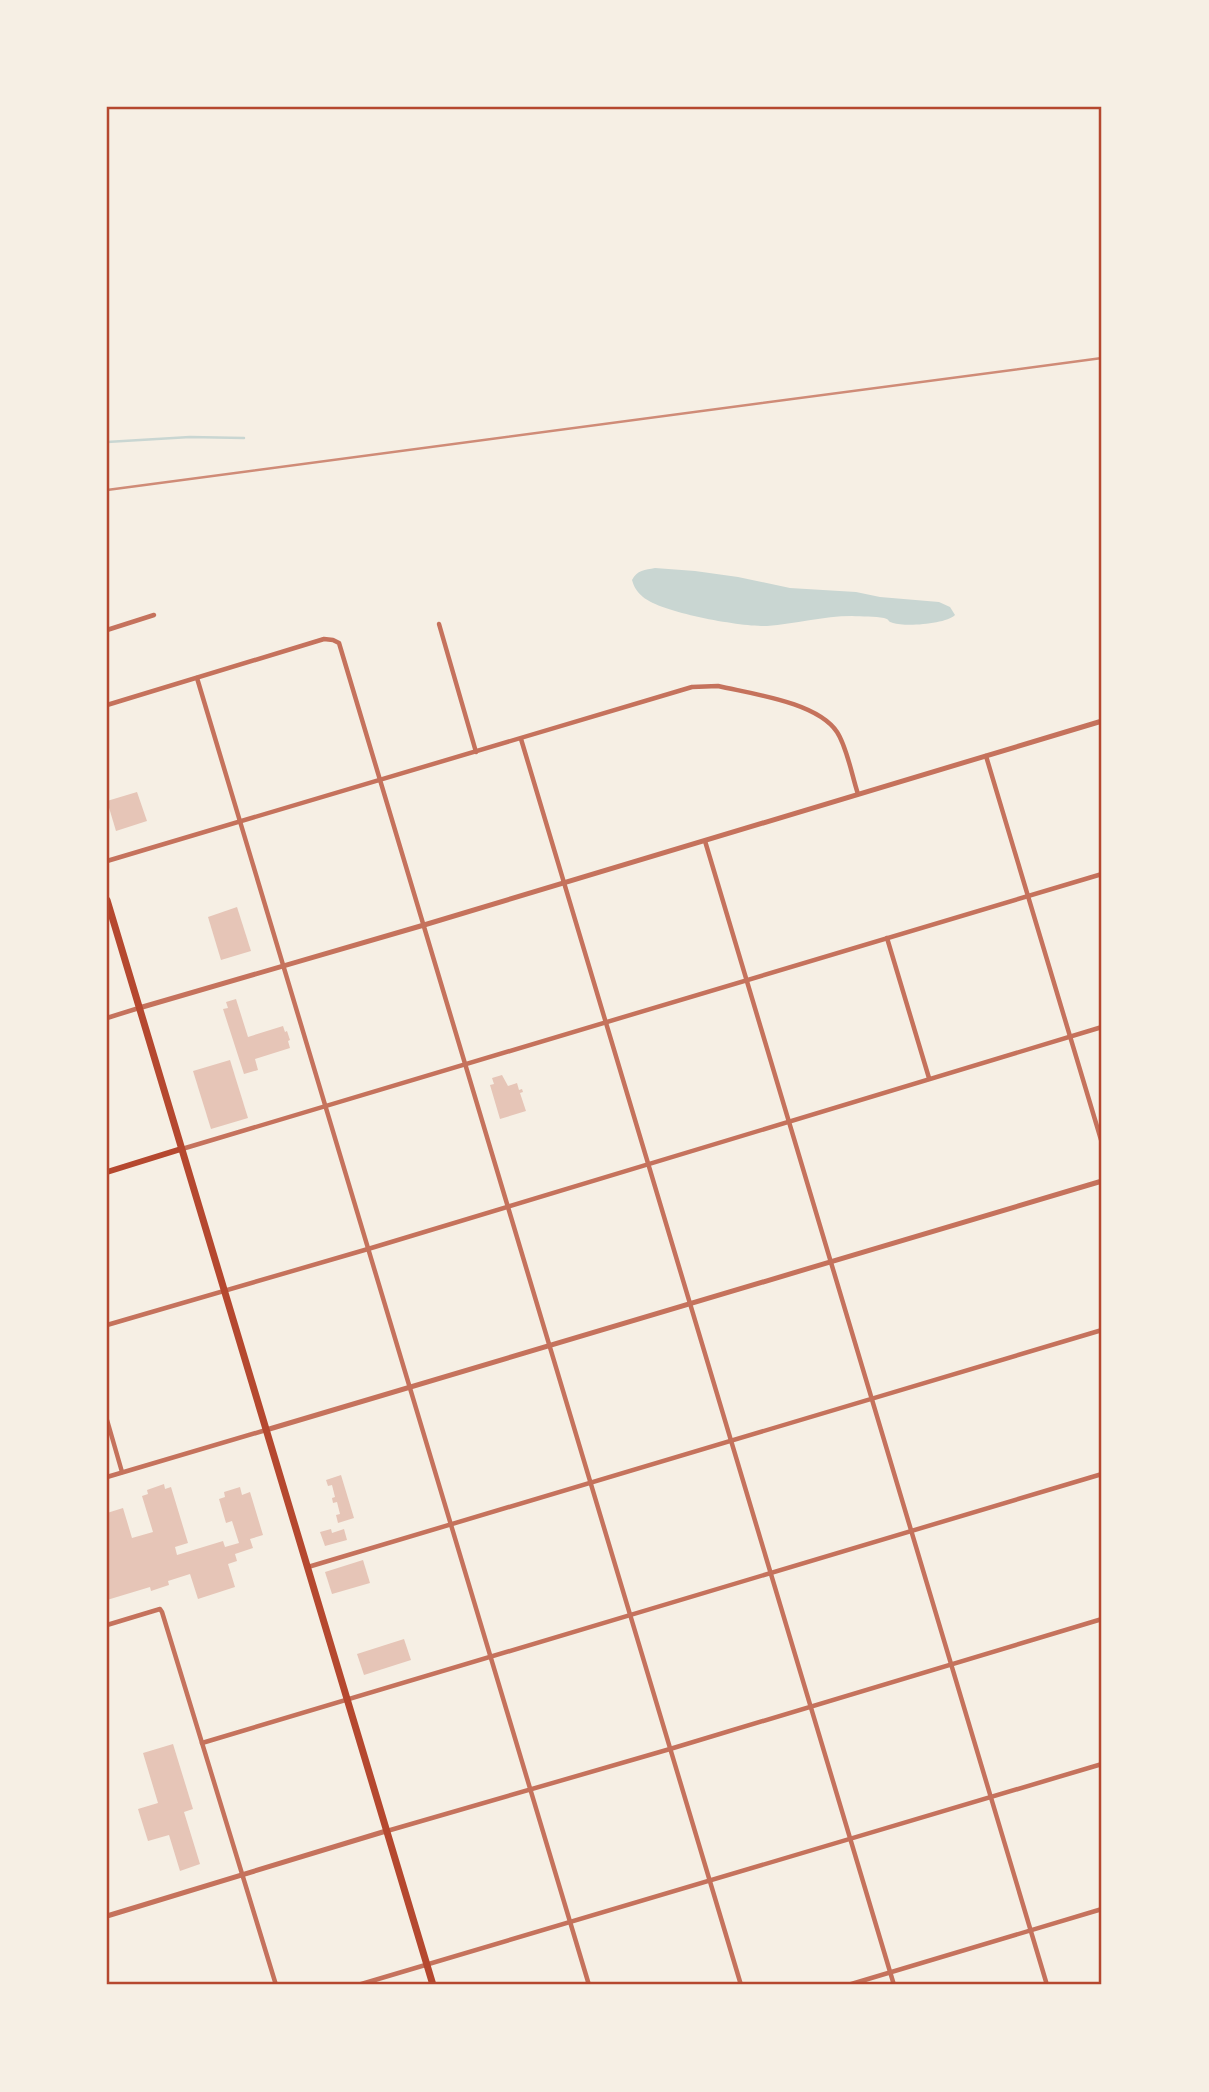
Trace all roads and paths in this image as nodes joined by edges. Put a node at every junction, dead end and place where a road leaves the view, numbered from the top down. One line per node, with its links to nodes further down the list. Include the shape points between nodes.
1 (154, 615): 3 (street)
2 (439, 624): 8 (street)
3 (107, 629)
4 (197, 678): 5 (street); 10 (street, via 324,639 339,643); 12 (street)
5 (107, 705)
6 (1102, 721): 9 (street)
7 (521, 738): 8 (street); 11 (street, via 692,687 718,685 822,716 839,734); 16 (street)
8 (476, 752): 10 (street)
9 (986, 756): 11 (street); 17 (street)
10 (380, 781): 12 (street); 19 (street)
11 (858, 794): 13 (street)
12 (240, 821): 14 (street); 21 (street)
13 (705, 841): 16 (street); 22 (street)
14 (107, 861)
15 (1102, 874): 17 (street)
16 (564, 883): 19 (street); 25 (street)
17 (1028, 896): 20 (street); 27 (street)
18 (107, 900): 23 (main road)
19 (424, 925): 21 (street); 28 (street)
20 (887, 938): 22 (street); 29 (street)
21 (283, 967): 23 (street); 30 (street)
22 (746, 981): 25 (street); 31 (street)
23 (139, 1008): 24 (street); 33 (main road)
24 (107, 1018)
25 (605, 1023): 28 (street); 34 (street)
26 (1102, 1027): 27 (street)
27 (1071, 1037): 29 (street); 32 (street)
28 (466, 1065): 30 (street); 37 (street)
29 (929, 1078): 31 (street)
30 (326, 1107): 33 (street); 38 (street)
31 (789, 1121): 34 (street); 39 (street)
32 (1102, 1143)
33 (181, 1149): 35 (main road); 40 (main road)
34 (648, 1163): 37 (street); 41 (street)
35 (107, 1171)
36 (1102, 1181): 39 (street)
37 (508, 1206): 38 (street); 44 (street)
38 (368, 1249): 40 (street); 45 (street)
39 (830, 1262): 41 (street); 46 (street)
40 (225, 1291): 42 (street); 48 (main road)
41 (689, 1303): 44 (street); 49 (street)
42 (107, 1325)
43 (1102, 1330): 46 (street)
44 (550, 1346): 45 (street); 53 (street)
45 (409, 1387): 48 (street); 54 (street)
46 (872, 1399): 49 (street); 55 (street)
47 (107, 1420): 50 (street)
48 (266, 1430): 50 (street); 56 (main road)
49 (731, 1441): 53 (street); 57 (street)
50 (122, 1472): 52 (street)
51 (1102, 1474): 55 (street)
52 (107, 1477)
53 (591, 1483): 54 (street); 58 (street)
54 (450, 1524): 56 (street); 61 (street)
55 (911, 1532): 57 (street); 62 (street)
56 (307, 1567): 63 (main road)
57 (770, 1574): 58 (street); 64 (street)
58 (630, 1615): 61 (street); 66 (street)
59 (1102, 1619): 62 (street)
60 (107, 1625): 65 (street, via 160,1609)
61 (490, 1656): 63 (street); 68 (street)
62 (951, 1665): 64 (street); 69 (street)
63 (346, 1699): 65 (street); 70 (main road)
64 (810, 1706): 66 (street); 71 (street)
65 (202, 1743): 72 (street)
66 (670, 1749): 68 (street); 73 (street)
67 (1102, 1765): 69 (street)
68 (530, 1789): 70 (street); 76 (street)
69 (991, 1798): 71 (street); 77 (street)
70 (386, 1831): 72 (street); 78 (main road)
71 (850, 1840): 73 (street); 79 (street)
72 (242, 1876): 75 (street); 80 (street)
73 (710, 1881): 76 (street); 84 (street)
74 (1102, 1909): 77 (street)
75 (107, 1916)
76 (570, 1923): 78 (street); 83 (street)
77 (1031, 1930): 79 (street); 87 (street)
78 (426, 1965): 81 (street); 82 (main road)
79 (890, 1972): 85 (street); 86 (street)
80 (276, 1985)
81 (358, 1985)
82 (433, 1985)
83 (589, 1985)
84 (741, 1985)
85 (848, 1985)
86 (894, 1985)
87 (1047, 1985)

